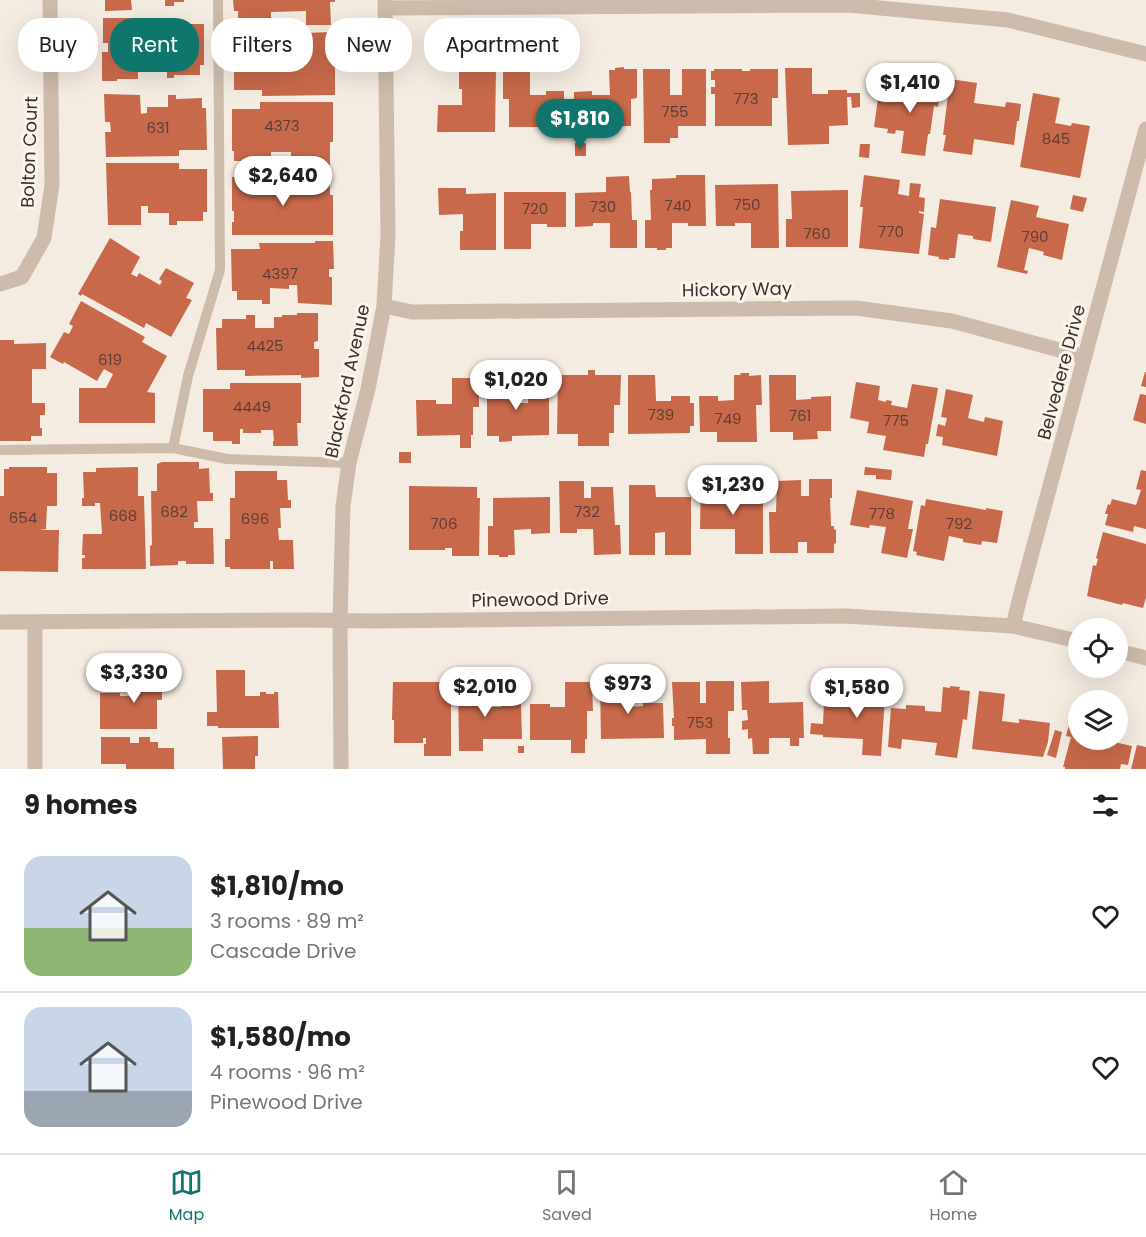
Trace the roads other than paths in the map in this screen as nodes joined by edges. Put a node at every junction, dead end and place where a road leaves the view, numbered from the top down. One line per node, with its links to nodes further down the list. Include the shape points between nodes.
1 (50, 0): 6 (street, Bolton Court, via 52,185 44,238 22,277)
2 (218, 0): 9 (lane, via 220,270 188,376)
3 (385, 4): 4 (street, via 848,5 1008,20); 7 (street, Blackford Avenue, via 388,235)
4 (1146, 54)
5 (1146, 129): 8 (street, Belvedere Drive)
6 (0, 284)
7 (384, 306): 8 (street, Hickory Way, via 412,312 856,308 952,321); 11 (street, Blackford Avenue)
8 (1085, 357): 15 (street, Belvedere Drive)
9 (173, 448): 10 (lane); 11 (lane, via 227,459)
10 (0, 450)
11 (349, 463): 12 (street, Blackford Avenue, via 343,507)
12 (340, 620): 14 (street, Pinewood Drive); 15 (street, Pinewood Drive, via 845,616); 20 (street, Blackford Avenue)
13 (0, 622): 14 (street, Pinewood Drive)
14 (35, 622): 19 (street)
15 (1013, 626): 16 (street, Pinewood Drive)
16 (1068, 640)
17 (1128, 654): 18 (street)
18 (1146, 658)
19 (35, 769)
20 (341, 769)

